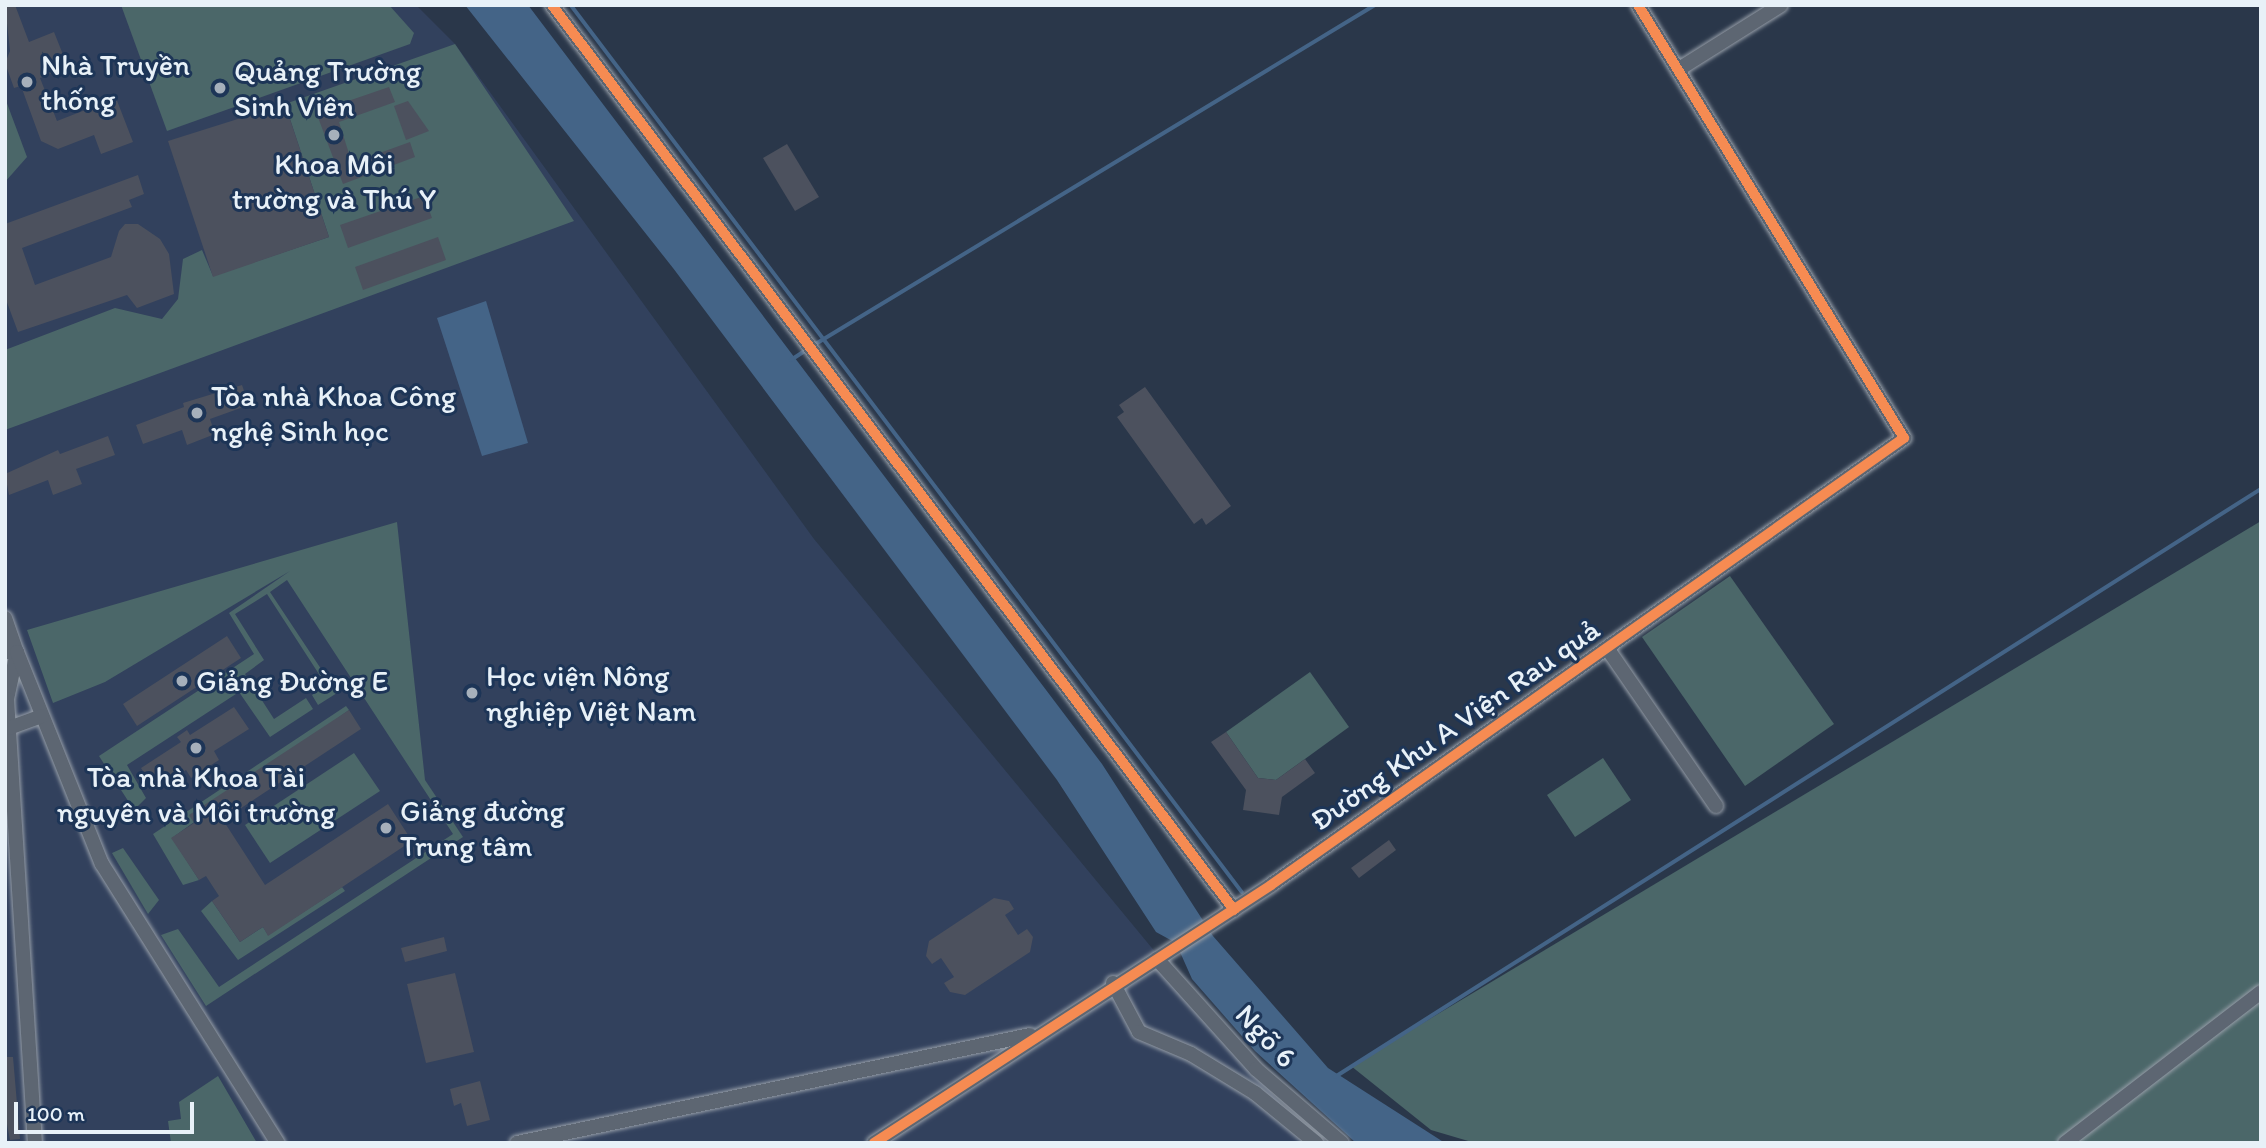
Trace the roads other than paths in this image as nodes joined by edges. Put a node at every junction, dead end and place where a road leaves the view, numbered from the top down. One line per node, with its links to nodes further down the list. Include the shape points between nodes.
1 (552, 5): 12 (street)
2 (1638, 5): 4 (street)
3 (1781, 5): 4 (street)
4 (1679, 69): 6 (street, Đường Khu A Viện Rau quả, via 1904,438)
5 (5, 618): 7 (street)
6 (1607, 648): 10 (street); 12 (street, Đường Khu A Viện Rau quả)
7 (11, 652): 8 (street); 9 (street)
8 (42, 716): 9 (street); 18 (street, via 102,864)
9 (9, 728): 11 (street)
10 (1716, 806)
11 (11, 867): 17 (street)
12 (1234, 910): 13 (street, Đường Khu A Viện Rau quả)
13 (1159, 958): 14 (street, Đường Khu A Viện Rau quả); 22 (street, Ngõ 6, via 1256,1069)
14 (1113, 983): 16 (street, Đường Khu A Viện Rau quả); 21 (street, via 1139,1032 1191,1054 1255,1093)
15 (2261, 992): 23 (street)
16 (1038, 1033): 19 (street); 20 (street, Đường Khu A Viện Rau quả)
17 (35, 1143)
18 (278, 1143)
19 (517, 1143)
20 (874, 1143)
21 (1317, 1143)
22 (1342, 1143)
23 (2065, 1143)

